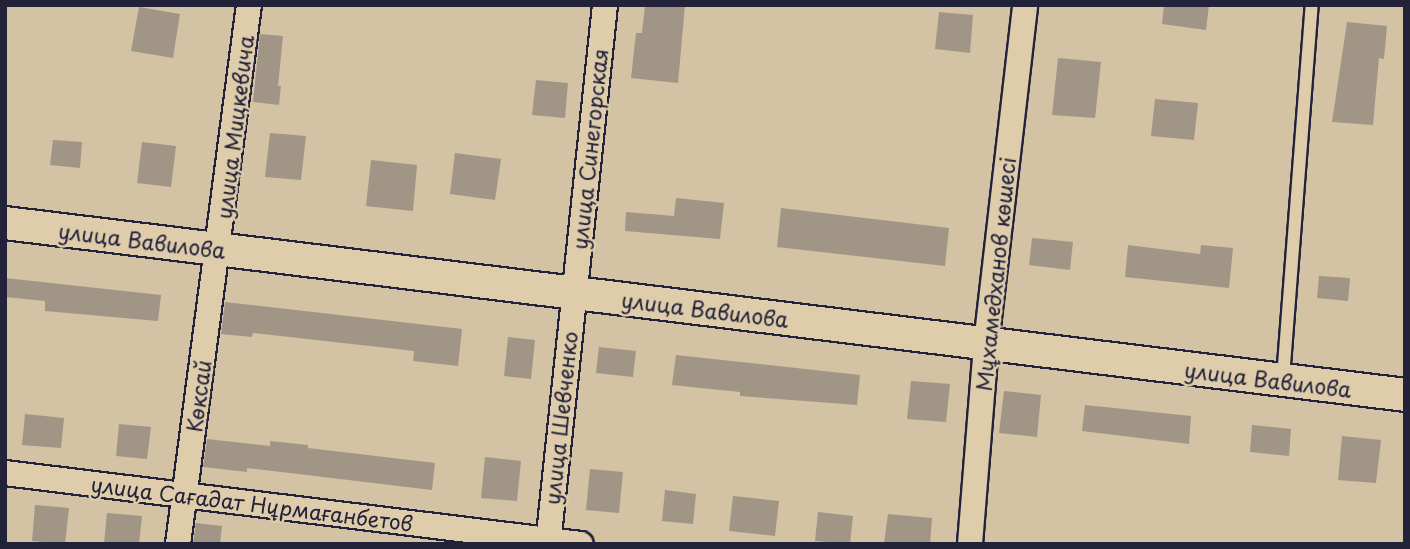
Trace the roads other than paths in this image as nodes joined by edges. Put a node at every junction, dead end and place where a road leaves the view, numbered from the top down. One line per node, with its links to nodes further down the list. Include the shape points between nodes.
1 (249, 5): 6 (street, улица Мицкевича)
2 (605, 5): 7 (street, улица Синегорская)
3 (1025, 5): 8 (street, Мұхамедханов көшесі)
4 (1312, 5): 9 (lane)
5 (5, 223): 6 (street, улица Вавилова)
6 (219, 249): 7 (street, улица Вавилова); 12 (street, Көксай)
7 (572, 293): 8 (street, улица Вавилова); 13 (street, улица Шевченко)
8 (986, 344): 9 (street, улица Вавилова); 16 (street, Мұхамедханов көшесі)
9 (1283, 380): 10 (street, улица Вавилова)
10 (1405, 395)
11 (5, 473): 12 (street, улица Сағадат Нұрмағанбетов)
12 (185, 494): 13 (street, улица Сағадат Нұрмағанбетов); 14 (street, Көксай)
13 (548, 542): 15 (street, улица Сағадат Нұрмағанбетов)
14 (178, 544)
15 (581, 544)
16 (970, 544)

